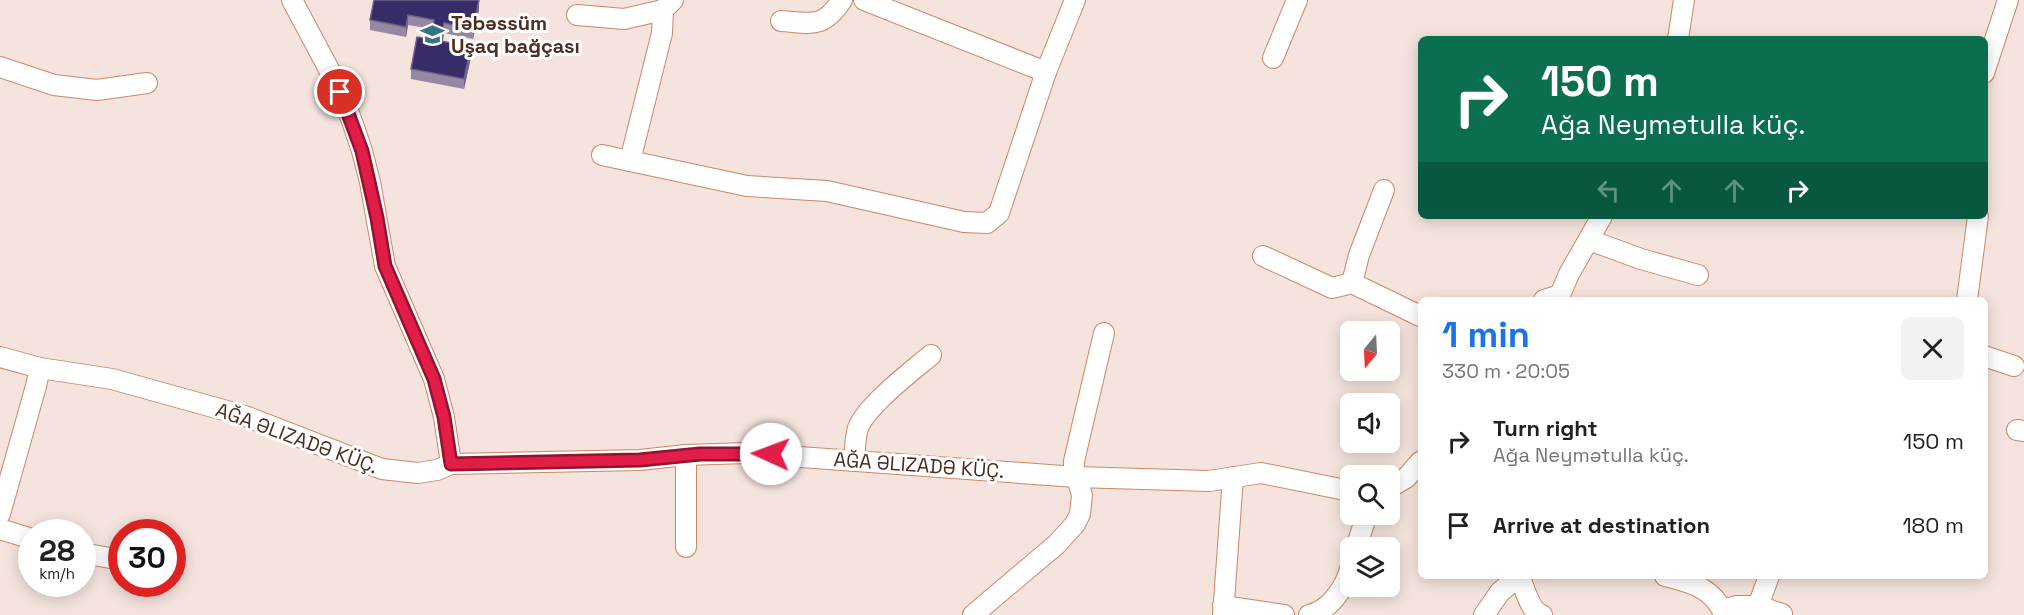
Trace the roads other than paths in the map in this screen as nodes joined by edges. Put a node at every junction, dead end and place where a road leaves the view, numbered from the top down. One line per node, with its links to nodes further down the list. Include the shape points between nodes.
1 (292, 0): 37 (street, via 340,92 359,142 385,266 434,379)
2 (842, 0): 10 (street, via 834,12 817,23)
3 (864, 0): 15 (street)
4 (1075, 0): 15 (street)
5 (1297, 0): 12 (street)
6 (1684, 0): 11 (street)
7 (2008, 0): 13 (street)
8 (668, 5): 9 (street, via 624,19); 18 (street)
9 (577, 15)
10 (781, 21)
11 (1678, 36)
12 (1273, 58)
13 (1988, 61)
14 (0, 67): 16 (street, via 65,87 97,90)
15 (1046, 72): 18 (street, via 999,213 987,223 964,222 827,191 747,186)
16 (147, 83)
17 (602, 155): 18 (street)
18 (630, 161)
19 (1384, 190): 25 (street)
20 (1600, 219): 22 (street)
21 (1978, 219): 27 (street)
22 (1589, 240): 24 (street); 26 (street)
23 (1263, 256): 25 (street, via 1332,288)
24 (1698, 276)
25 (1352, 283): 28 (street)
26 (1556, 297)
27 (1967, 297)
28 (1418, 315)
29 (1104, 333): 39 (street, via 1076,451)
30 (931, 355): 36 (street, via 863,418)
31 (0, 357): 34 (street, AĞA ƏLIZADƏ KÜÇ.)
32 (1988, 357): 33 (street)
33 (2014, 366)
34 (39, 368): 37 (street, AĞA ƏLIZADƏ KÜÇ., via 112,379 245,416 382,469 418,473); 43 (street)
35 (686, 454): 36 (street, AĞA ƏLIZADƏ KÜÇ., via 746,453); 37 (street, AĞA ƏLIZADƏ KÜÇ., via 640,460); 46 (street)
36 (854, 461): 39 (street, AĞA ƏLIZADƏ KÜÇ.)
37 (451, 464)
38 (1418, 464): 41 (street)
39 (1076, 477): 40 (street, AĞA ƏLIZADƏ KÜÇ., via 1209,482); 56 (street, via 1082,495 1075,524)
40 (1233, 477): 42 (street, AĞA ƏLIZADƏ KÜÇ., via 1261,473); 53 (street)
41 (1400, 481)
42 (1340, 489)
43 (0, 514)
44 (0, 529): 45 (street)
45 (18, 535)
46 (686, 548)
47 (1515, 579): 59 (street, via 1500,592)
48 (1520, 579): 60 (street, via 1533,609)
49 (1676, 579): 54 (street, via 1714,596)
50 (1768, 579): 52 (street)
51 (1340, 592): 58 (street)
52 (1758, 606): 54 (street, via 1736,606); 55 (street)
53 (1223, 610): 57 (street)
54 (1724, 612)
55 (1782, 614)
56 (973, 615)
57 (1284, 615)
58 (1309, 615)
59 (1484, 615)
60 (1542, 615)

